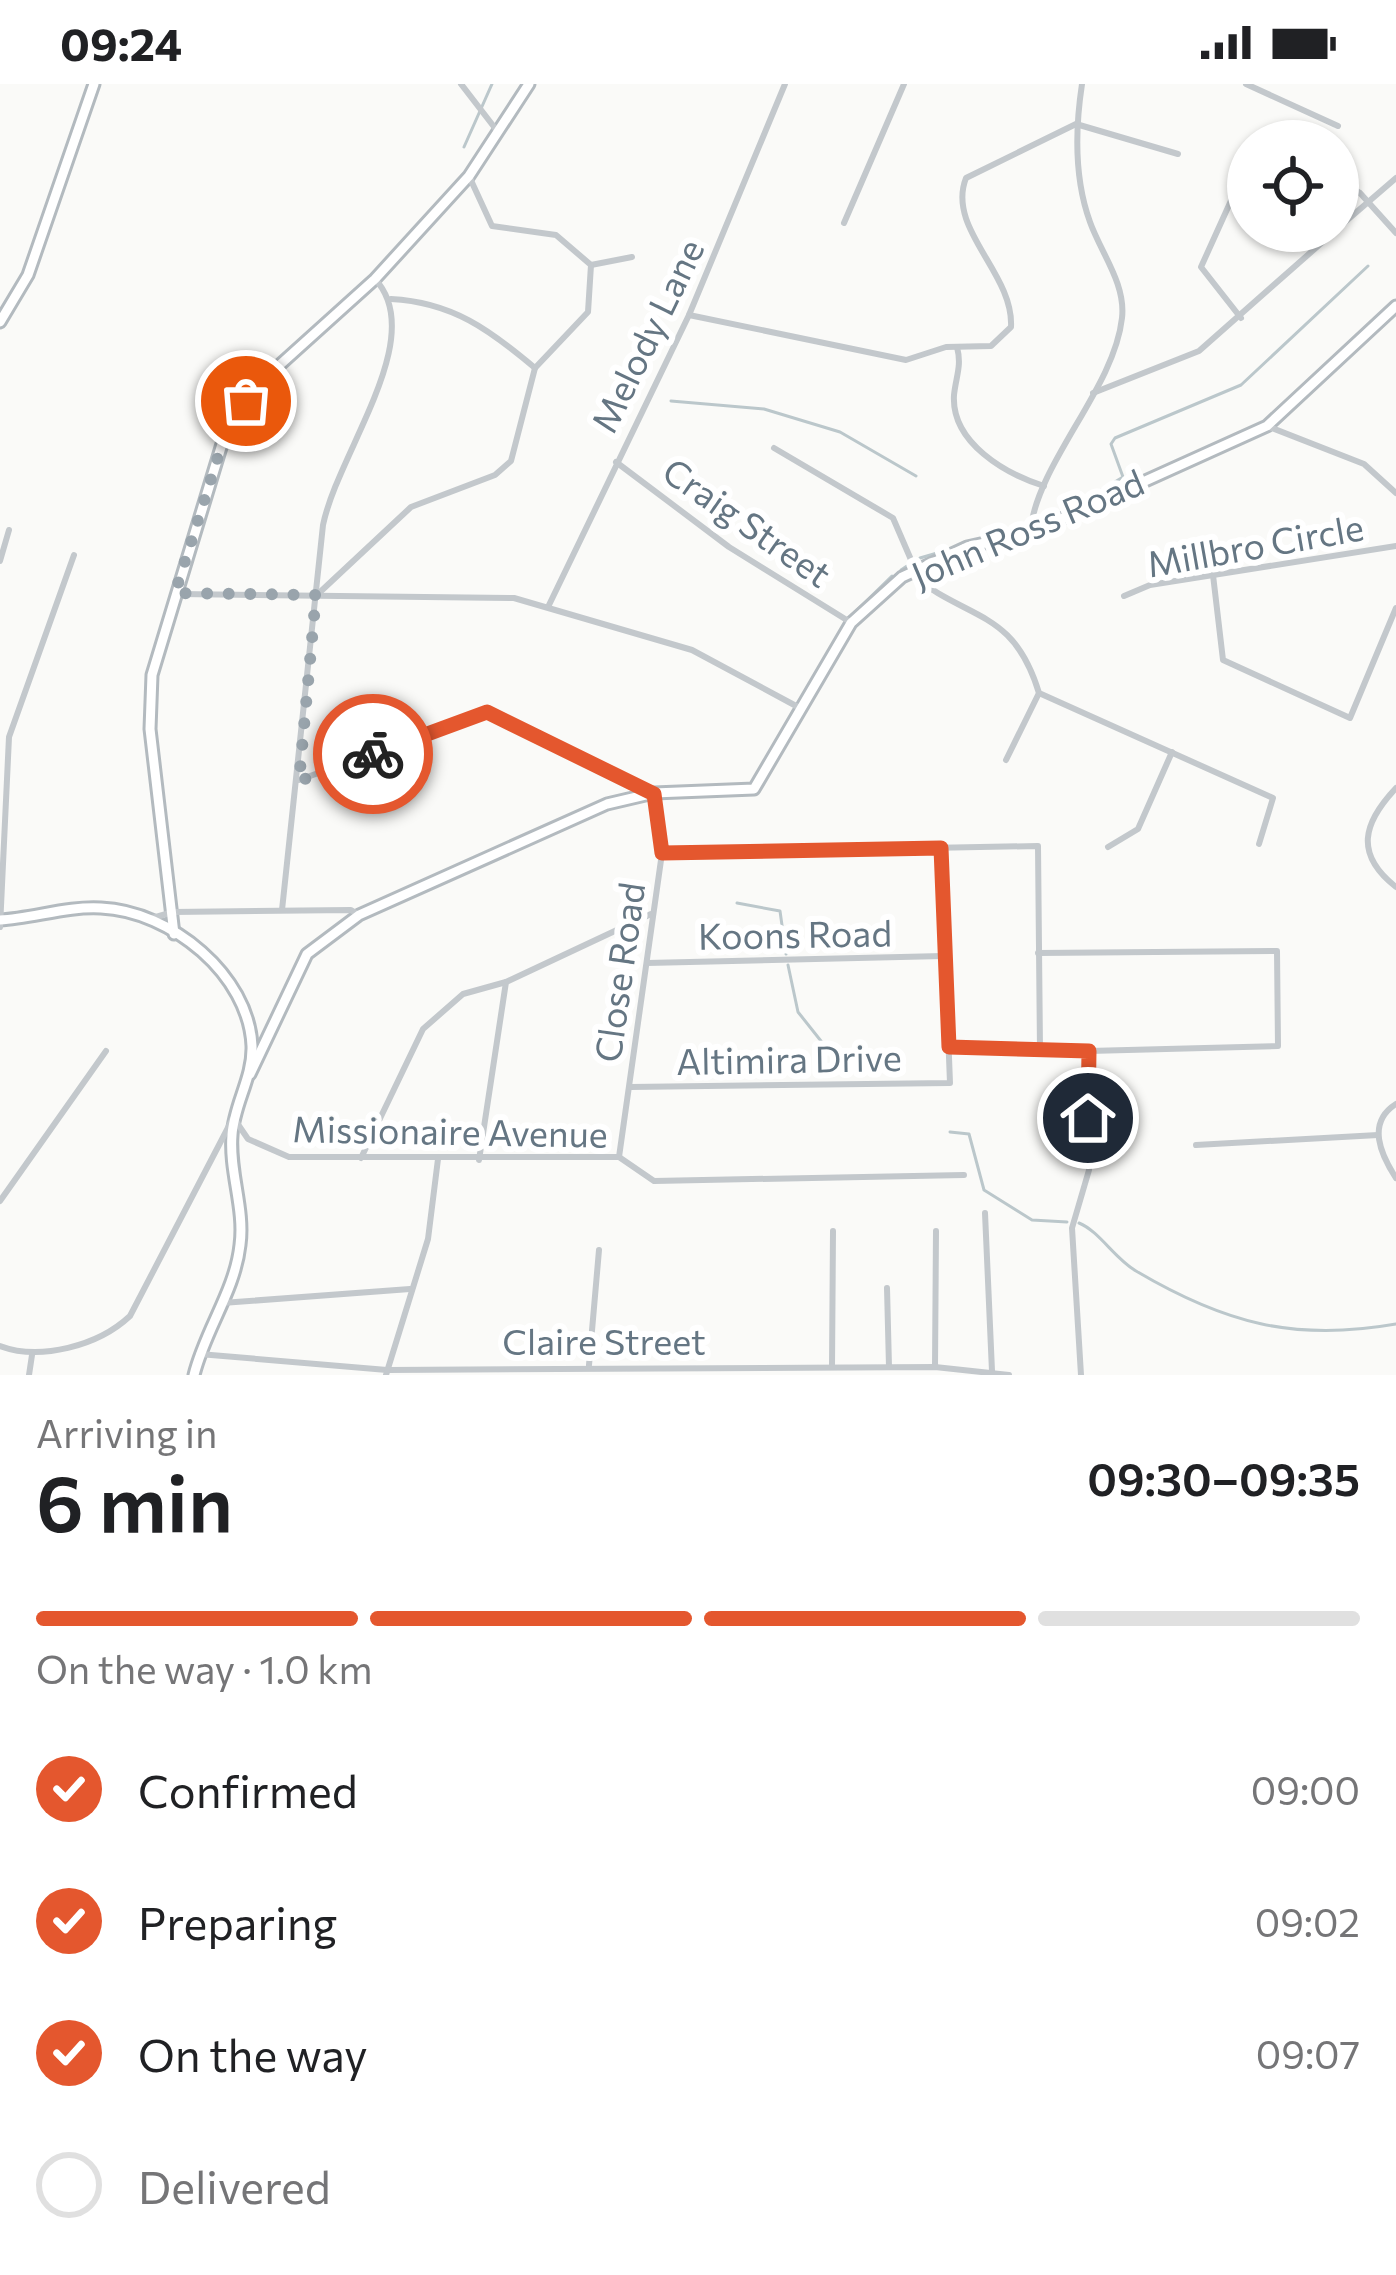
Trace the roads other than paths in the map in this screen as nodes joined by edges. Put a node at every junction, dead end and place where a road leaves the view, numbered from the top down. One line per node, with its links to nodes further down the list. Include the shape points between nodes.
1 (94, 84): 28 (street, via 28,275)
2 (461, 84): 10 (street)
3 (529, 84): 10 (street)
4 (785, 84): 26 (street, Melody Lane)
5 (904, 84): 18 (street)
6 (1082, 84): 9 (street)
7 (1246, 84): 8 (street)
8 (1325, 120)
9 (1076, 124): 11 (street); 29 (street, via 966,178 961,204 1000,276 1011,327 991,346); 31 (street, via 1082,193 1123,313)
10 (498, 132): 12 (street)
11 (1178, 154)
12 (469, 176): 22 (street, via 491,226 556,235); 23 (street)
13 (1396, 178): 15 (street)
14 (1359, 196): 15 (street)
15 (1367, 202): 17 (street); 19 (street)
16 (1227, 209): 27 (street, via 1201,267)
17 (1359, 209)
18 (844, 223)
19 (1396, 233)
20 (1312, 252): 27 (street)
21 (632, 257): 22 (street)
22 (591, 265): 30 (street, via 592,300 581,326)
23 (375, 279): 24 (street); 44 (street, via 263,380 234,418)
24 (392, 299): 30 (street, via 466,316); 45 (street, via 392,354 330,491)
25 (1396, 307): 32 (street, John Ross Road)
26 (689, 315): 29 (street, via 906,360); 34 (street, Melody Lane)
27 (1241, 318): 31 (street, via 1199,351)
28 (0, 322)
29 (956, 347): 35 (street, via 962,364 953,399 964,429 1005,473)
30 (536, 368): 45 (street, via 504,468 411,507)
31 (1093, 393): 35 (street)
32 (1268, 426): 36 (street, via 1364,464); 38 (street, John Ross Road)
33 (774, 448): 42 (street, via 892,518)
34 (616, 462): 47 (street, Melody Lane); 49 (street, Craig Street, via 729,548)
35 (1044, 486): 38 (street)
36 (1396, 493)
37 (8, 530): 41 (street)
38 (1030, 533): 42 (street, John Ross Road)
39 (1396, 546): 43 (street, Millbro Circle)
40 (74, 555): 67 (street, via 8,737)
41 (0, 561)
42 (912, 571): 49 (street, John Ross Road); 50 (street, via 1004,628 1024,651)
43 (1213, 575): 46 (street, Millbro Circle); 48 (street, via 1223,660 1350,718)
44 (175, 593): 45 (street); 63 (street, via 150,700)
45 (316, 595): 47 (street, via 494,597); 54 (street)
46 (1124, 596)
47 (549, 607): 51 (street, via 692,650)
48 (1396, 608)
49 (851, 623): 51 (street, John Ross Road)
50 (1039, 693): 52 (street); 53 (street)
51 (798, 707): 56 (street, John Ross Road, via 754,789)
52 (1172, 752): 57 (street, via 1273,798); 59 (street, via 1138,829)
53 (1006, 760)
54 (299, 781): 56 (street, via 487,712); 62 (street)
55 (1396, 788): 61 (street, via 1369,819 1366,841 1368,856)
56 (654, 794): 60 (street, Close Road); 65 (street, John Ross Road, via 607,804)
57 (1259, 844)
58 (941, 848): 60 (street); 69 (street, via 1038,846); 70 (street)
59 (1108, 848)
60 (662, 853): 64 (street, Close Road)
61 (1396, 887)
62 (282, 910): 63 (street); 65 (street)
63 (173, 912): 66 (street); 68 (street)
64 (651, 914): 71 (street, Close Road); 72 (street)
65 (359, 915): 77 (street, John Ross Road, via 308,954)
66 (146, 920): 67 (street, via 101,908); 68 (street)
67 (1, 922)
68 (174, 934): 77 (street, via 238,992 250,1030)
69 (1038, 953): 74 (street); 75 (street, Altimira Drive, via 1277,951 1278,1046)
70 (945, 956): 71 (street, Koons Road); 73 (street)
71 (647, 963): 78 (street, Close Road)
72 (506, 982): 84 (street, via 463,994 423,1029); 86 (street)
73 (949, 1047): 74 (street, Altimira Drive); 78 (street, Altimira Drive, via 950,1083)
74 (1040, 1050): 75 (street, Altimira Drive)
75 (1089, 1051): 110 (street, via 1090,1170 1072,1259)
76 (106, 1052): 89 (street)
77 (250, 1074): 80 (street, John Ross Road)
78 (630, 1087): 83 (street, Close Road)
79 (1396, 1103): 81 (street)
80 (234, 1117): 84 (street, Missionaire Avenue, via 238,1131 277,1154); 96 (street, John Ross Road, via 241,1240); 99 (street, via 130,1316 107,1332)
81 (1378, 1135): 82 (street); 88 (street)
82 (1196, 1145)
83 (619, 1157): 86 (street, Missionaire Avenue); 87 (street, Missionaire Avenue, via 654,1181)
84 (361, 1159): 85 (street, Missionaire Avenue)
85 (438, 1159): 86 (street, Missionaire Avenue); 94 (street, via 428,1239)
86 (479, 1160)
87 (964, 1175)
88 (1396, 1178)
89 (0, 1201)
90 (985, 1213): 106 (street)
91 (833, 1231): 101 (street)
92 (937, 1231): 103 (street)
93 (599, 1250): 100 (street)
94 (411, 1288): 96 (street); 105 (street)
95 (887, 1288): 102 (street)
96 (222, 1303): 98 (street, John Ross Road)
97 (0, 1346): 99 (street)
98 (199, 1354): 105 (street, Claire Street); 108 (street, John Ross Road)
99 (32, 1355): 107 (street)
100 (589, 1365): 104 (street, Claire Street); 105 (street, Claire Street)
101 (832, 1367): 102 (street, Claire Street); 104 (street, Claire Street)
102 (889, 1367): 103 (street, Claire Street)
103 (935, 1367): 106 (street, Claire Street)
104 (750, 1371)
105 (386, 1372)
106 (992, 1373): 109 (street, Claire Street)
107 (29, 1375)
108 (194, 1375)
109 (1009, 1375)
110 (1081, 1375)

